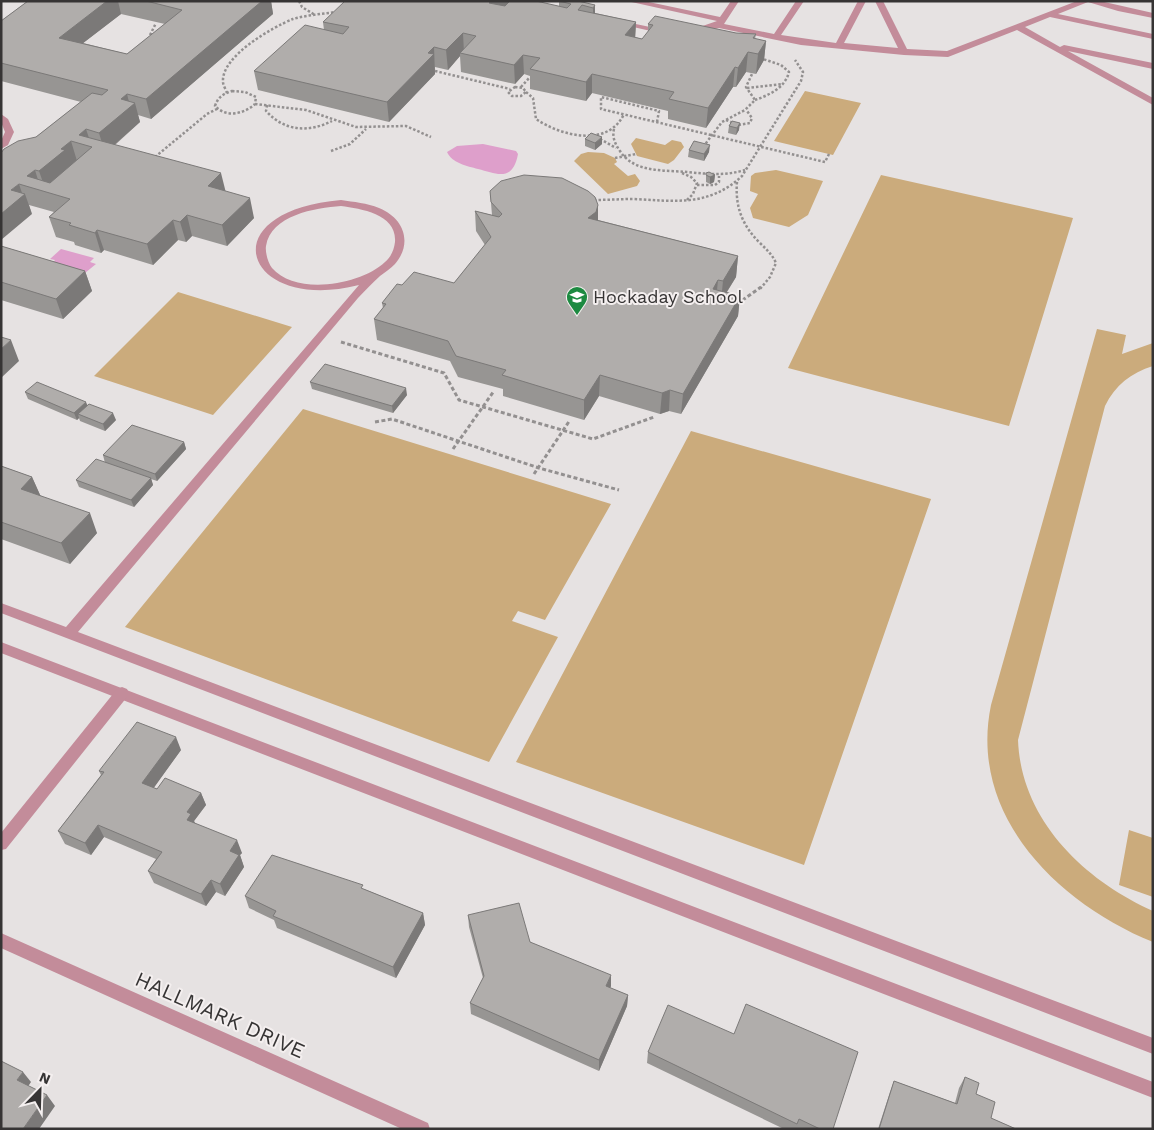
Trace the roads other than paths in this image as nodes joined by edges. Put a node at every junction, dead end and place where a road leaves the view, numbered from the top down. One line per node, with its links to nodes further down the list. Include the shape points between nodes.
1 (631, 1): 11 (street)
2 (736, 1): 11 (street)
3 (800, 1): 15 (street)
4 (862, 1): 17 (street)
5 (879, 1): 19 (street)
6 (1085, 1): 8 (street)
7 (1091, 1): 9 (street)
8 (1050, 15): 12 (street); 16 (street)
9 (1153, 16)
10 (608, 20): 13 (street)
11 (720, 23): 14 (street); 15 (street)
12 (1018, 27): 18 (street); 19 (street, via 948,54)
13 (671, 32)
14 (686, 34)
15 (776, 37): 17 (street)
16 (1153, 37)
17 (839, 45): 19 (street)
18 (1056, 48): 20 (street); 21 (street)
19 (904, 52)
20 (1153, 66)
21 (1153, 102)
22 (1, 117): 23 (street, via 10,132 8,141)
23 (1, 146)
24 (375, 275): 24 (street, via 389,265 398,253 401,241 392,221 370,208 334,204 296,211 272,226 261,244 261,256 267,268 295,284 336,286); 26 (street)
25 (1, 608): 26 (street)
26 (69, 633): 31 (street)
27 (1, 647): 28 (street)
28 (122, 694): 29 (street); 32 (street)
29 (1, 844)
30 (1, 940): 33 (street, HALLMARK DRIVE)
31 (1153, 1046)
32 (1153, 1090)
33 (422, 1129)

